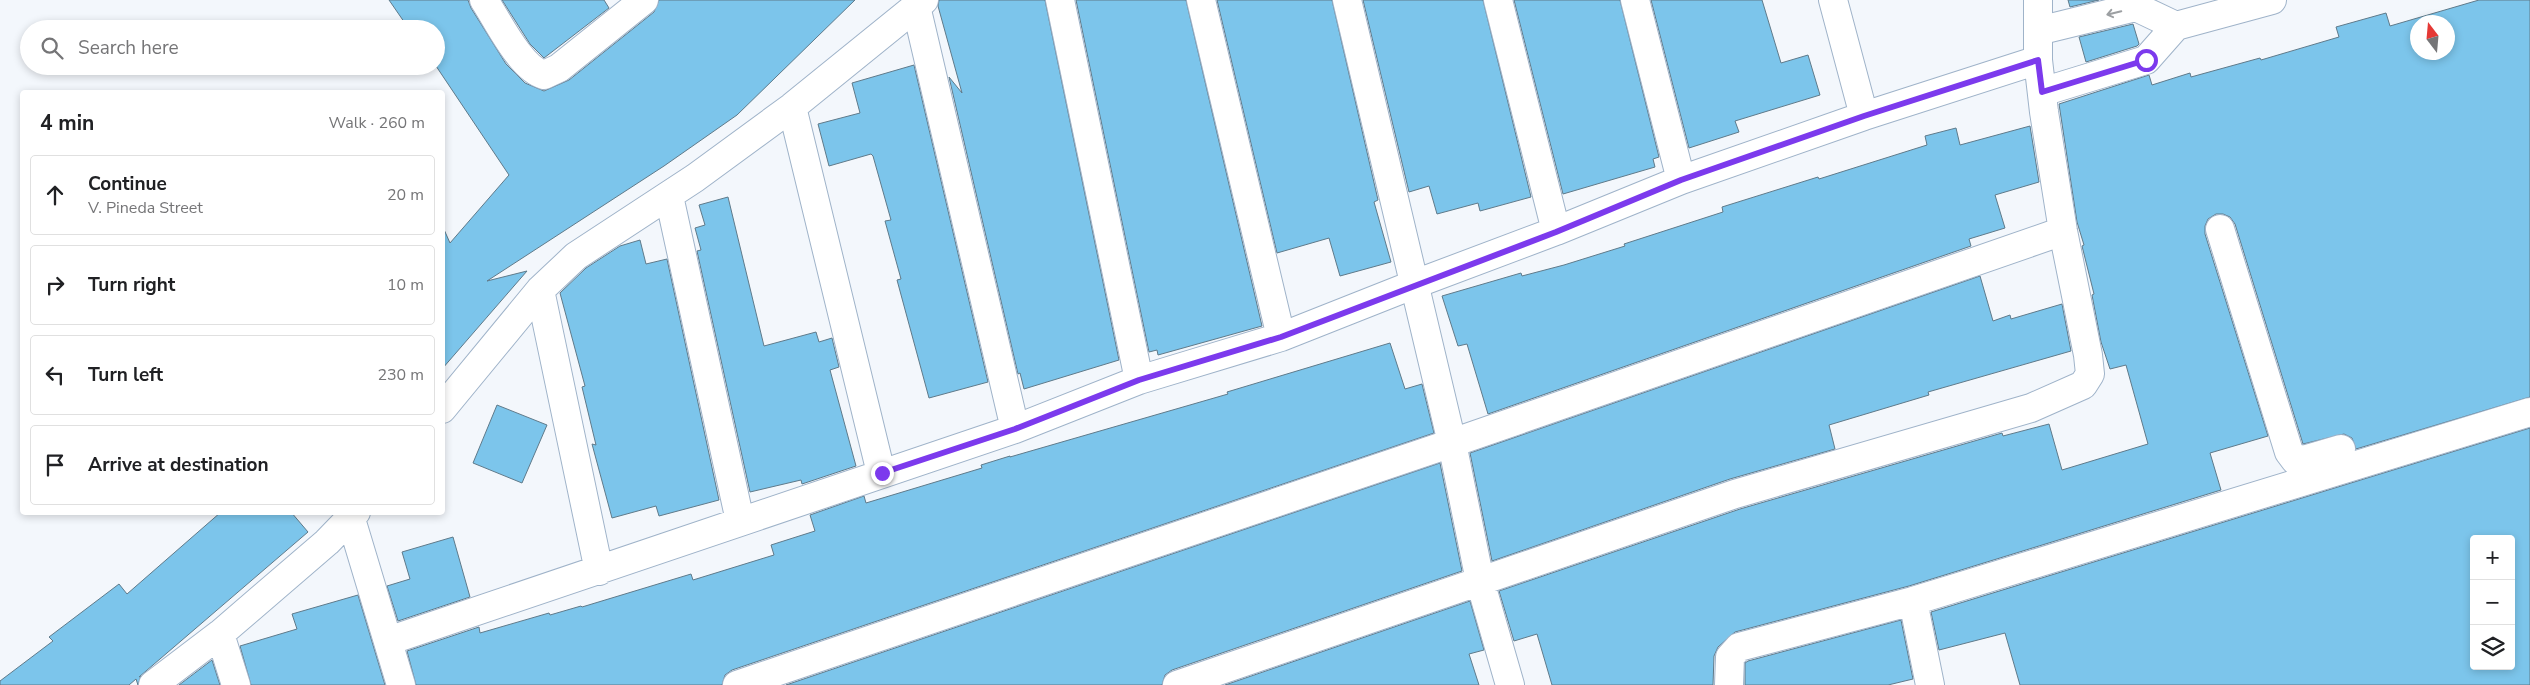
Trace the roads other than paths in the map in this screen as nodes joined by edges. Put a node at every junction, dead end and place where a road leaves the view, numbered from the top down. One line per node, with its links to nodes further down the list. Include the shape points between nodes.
1 (484, 0): 2 (street, via 523,60 534,72 544,75 559,68)
2 (644, 0)
3 (1060, 0): 26 (street)
4 (1201, 0): 25 (street)
5 (1346, 0): 23 (street)
6 (1498, 0): 22 (street)
7 (1635, 0): 18 (street)
8 (1833, 0): 17 (street)
9 (2038, 0): 13 (street)
10 (2272, 0): 12 (street)
11 (920, 3): 16 (street); 29 (street)
12 (2176, 26): 13 (street, one-way to 13, via 2136,7); 15 (street, via 2146,60)
13 (2038, 31): 14 (street)
14 (2038, 60): 15 (street); 17 (street)
15 (2042, 92): 21 (street)
16 (792, 107): 19 (street); 32 (street)
17 (1864, 116): 18 (street)
18 (1681, 180): 22 (street)
19 (669, 196): 24 (street, via 576,256); 34 (street)
20 (2220, 229): 31 (street, via 2289,452 2295,460 2308,459 2357,446)
21 (2064, 231): 30 (street); 36 (street, via 2088,355 2090,374 2083,385 2031,408 1735,494)
22 (1556, 232): 23 (street)
23 (1415, 284): 25 (street); 30 (street)
24 (540, 290): 27 (street); 35 (street)
25 (1281, 337): 26 (street)
26 (1139, 380): 29 (street)
27 (445, 405)
28 (2530, 412): 31 (street)
29 (1015, 429): 32 (street)
30 (1452, 443): 36 (street); 43 (street)
31 (2366, 460): 37 (street)
32 (882, 473): 34 (street)
33 (354, 516): 38 (street); 39 (street)
34 (740, 521): 35 (street)
35 (599, 571): 39 (street)
36 (1480, 581): 44 (street); 45 (street)
37 (1913, 601): 46 (street, via 1739,648 1730,658); 47 (street)
38 (220, 634): 40 (street); 41 (street)
39 (388, 641): 42 (street)
40 (153, 685)
41 (236, 685)
42 (401, 685)
43 (737, 685)
44 (1176, 685)
45 (1510, 685)
46 (1729, 685)
47 (1930, 685)

